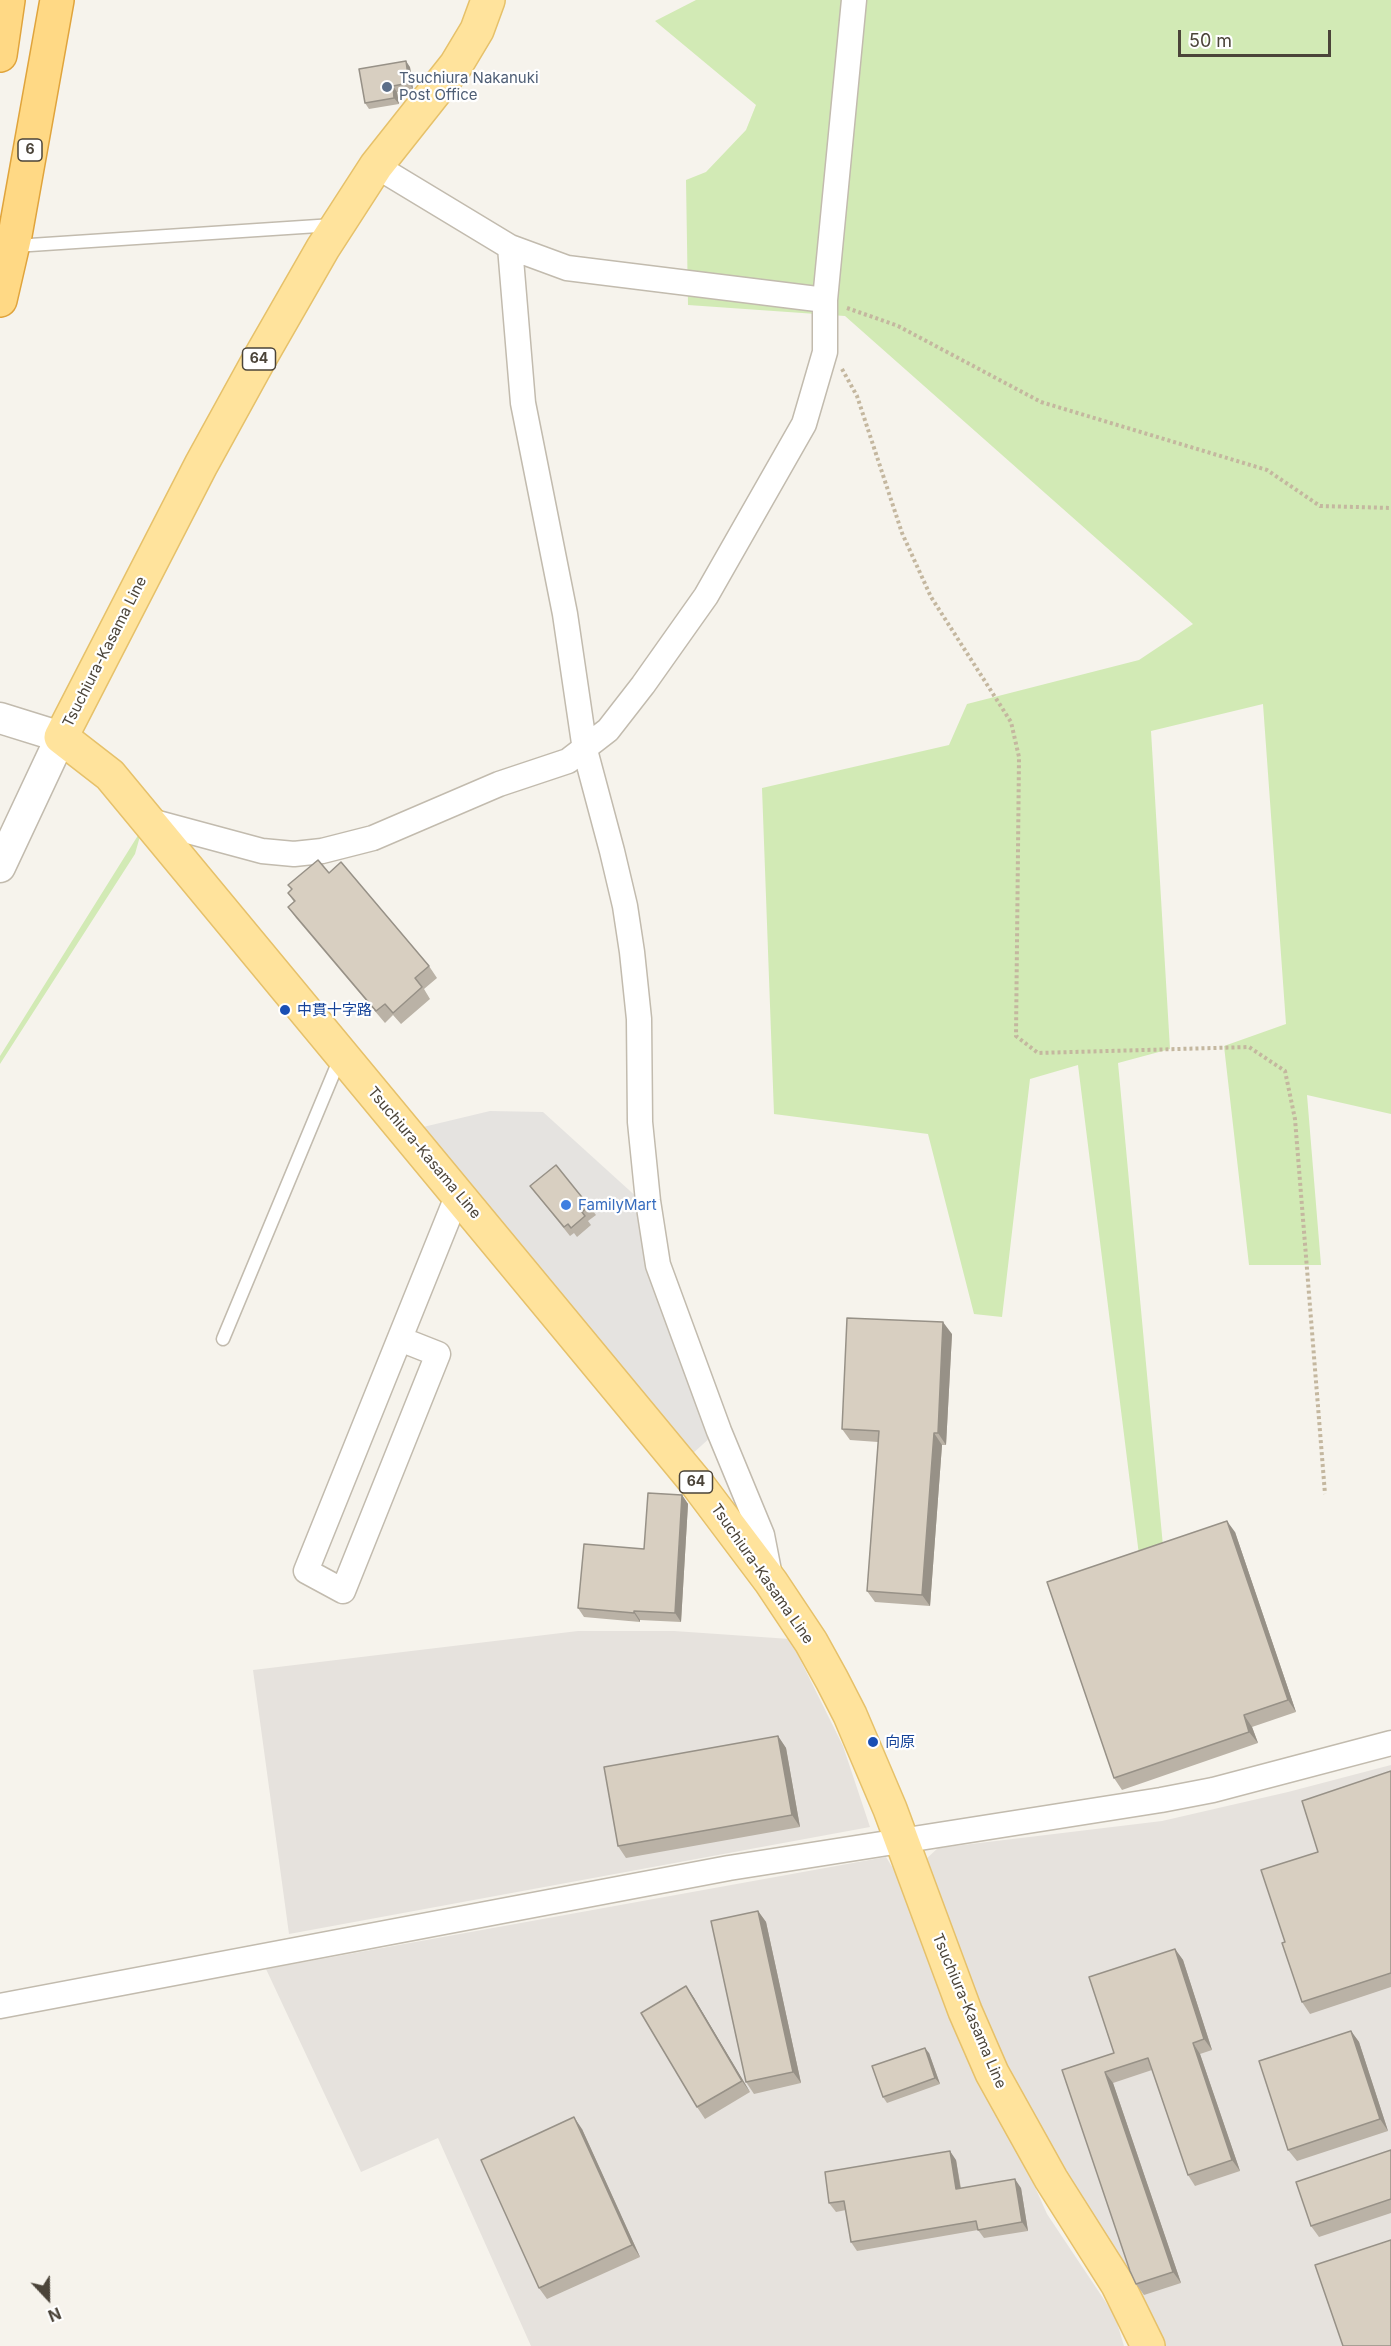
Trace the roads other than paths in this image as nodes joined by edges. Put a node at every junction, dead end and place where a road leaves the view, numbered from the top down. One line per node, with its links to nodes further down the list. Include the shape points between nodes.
1 (8, 0): 5 (highway)
2 (57, 0): 8 (highway, 6)
3 (488, 0): 6 (main road, Tsuchiura-Kasama Line / 64, via 477,30 456,64)
4 (854, 0): 11 (street)
5 (0, 55)
6 (376, 166): 7 (main road, Tsuchiura-Kasama Line / 64); 9 (street)
7 (337, 225): 8 (lane); 13 (main road, Tsuchiura-Kasama Line / 64, via 201,465)
8 (12, 246): 10 (highway, 6)
9 (510, 247): 11 (street, via 567,268); 14 (street, via 523,403 565,614)
10 (0, 300)
11 (825, 300): 14 (street, via 825,352 804,424 706,596 608,730)
12 (0, 718): 13 (street)
13 (62, 737): 15 (main road, Tsuchiura-Kasama Line / 64, via 110,775); 16 (street)
14 (585, 750): 15 (street, via 568,761 500,784 373,838 322,851 262,851); 21 (street, via 618,873 632,952 639,1019 640,1122 658,1265 762,1534)
15 (147, 820): 17 (main road, Tsuchiura-Kasama Line / 64)
16 (0, 867)
17 (341, 1054): 18 (main road, Tsuchiura-Kasama Line / 64); 19 (lane)
18 (458, 1194): 20 (street); 21 (main road, Tsuchiura-Kasama Line / 64, via 691,1476)
19 (223, 1339)
20 (400, 1339): 20 (street, via 306,1571 343,1591 438,1354)
21 (771, 1582): 23 (main road, Tsuchiura-Kasama Line / 64, via 812,1642 850,1715)
22 (1391, 1743): 23 (street, via 1213,1790)
23 (902, 1840): 24 (street, via 729,1868); 25 (main road, Tsuchiura-Kasama Line / 64, via 992,2073 1046,2170 1118,2285)
24 (0, 2006)
25 (1148, 2346)

